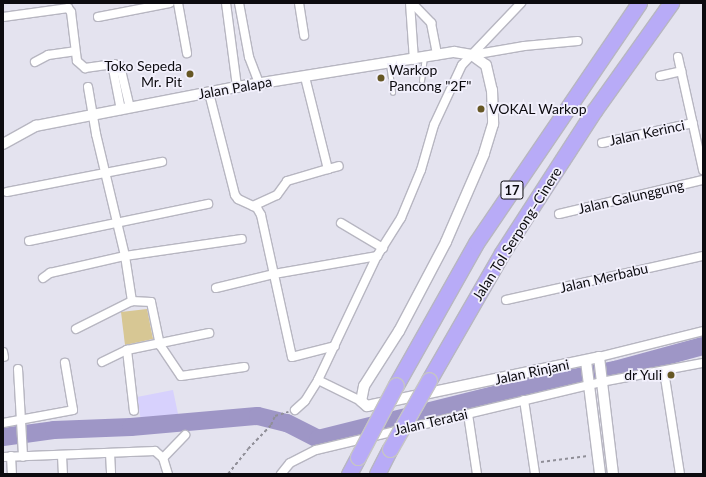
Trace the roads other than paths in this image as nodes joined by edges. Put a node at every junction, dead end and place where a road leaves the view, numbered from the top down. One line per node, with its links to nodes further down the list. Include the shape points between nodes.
1 (170, 3): 12 (street)
2 (178, 3): 17 (street)
3 (226, 3): 26 (street)
4 (239, 3): 24 (street)
5 (299, 3): 14 (street)
6 (411, 3): 10 (street); 13 (street)
7 (521, 3): 19 (street)
8 (639, 3): 99 (highway, Jalan Tol Serpong–Cinere / 17, bridge, via 476,243)
9 (671, 3): 100 (highway, Jalan Tol Serpong–Cinere / 17, bridge, via 594,111 502,253)
10 (423, 14): 13 (street); 18 (street, via 431,23)
11 (3, 17): 16 (street, via 68,8)
12 (98, 17)
13 (411, 18): 22 (street)
14 (304, 36)
15 (578, 41): 19 (street, via 524,46)
16 (75, 51): 23 (street, via 48,55); 36 (street, via 77,61 85,68 112,64)
17 (187, 53)
18 (438, 55): 19 (street, Jalan Palapa, via 454,52); 20 (street, Jalan Palapa)
19 (472, 55): 55 (street, via 462,65 444,101 421,170 400,218); 82 (street, via 486,65 492,90 493,124 484,154 454,225 418,297 364,386)
20 (425, 58): 22 (street, Jalan Palapa); 30 (lane)
21 (678, 58): 27 (street)
22 (414, 60): 25 (street, Jalan Palapa)
23 (35, 62)
24 (250, 62): 26 (street); 31 (street)
25 (389, 64): 29 (street, Jalan Palapa); 35 (lane)
26 (235, 65): 33 (street)
27 (681, 72): 28 (street); 38 (street)
28 (660, 76)
29 (305, 77): 31 (street, Jalan Palapa); 43 (street)
30 (422, 82)
31 (259, 83): 33 (street, Jalan Palapa)
32 (88, 87): 37 (street)
33 (237, 87): 34 (street, Jalan Palapa)
34 (209, 93): 36 (street, Jalan Palapa); 49 (street, via 235,195)
35 (393, 93)
36 (126, 109): 37 (street, Jalan Palapa)
37 (92, 116): 40 (street, Jalan Palapa, via 36,126); 45 (street)
38 (693, 123): 39 (street, Jalan Kerinci); 44 (street)
39 (602, 143)
40 (3, 144)
41 (162, 162): 45 (street)
42 (339, 166): 43 (street)
43 (328, 169): 49 (street, via 287,181 276,195)
44 (703, 170)
45 (106, 175): 47 (street); 51 (street)
46 (703, 180): 50 (street, Jalan Galunggung)
47 (7, 192)
48 (208, 204): 51 (street)
49 (253, 206): 59 (street, via 261,215)
50 (559, 214)
51 (117, 223): 54 (street); 56 (street)
52 (341, 223): 55 (street)
53 (242, 239): 56 (street)
54 (29, 241)
55 (383, 248): 57 (street)
56 (125, 256): 60 (street, via 50,273); 63 (street)
57 (376, 256): 59 (street); 68 (street)
58 (703, 256): 62 (street, Jalan Merbabu)
59 (274, 274): 61 (street); 68 (street, via 292,357)
60 (43, 278)
61 (216, 288)
62 (506, 300)
63 (132, 301): 64 (street); 67 (street, via 151,302)
64 (76, 329)
65 (703, 331): 70 (street, Jalan Rinjani)
66 (209, 333): 67 (street)
67 (160, 345): 69 (street); 75 (street, via 182,376)
68 (335, 346): 78 (street)
69 (128, 350): 71 (street); 84 (street)
70 (599, 358): 72 (street, Jalan Rinjani); 79 (street)
71 (102, 362)
72 (586, 362): 80 (street); 82 (street, Jalan Rinjani, via 368,406)
73 (65, 363): 86 (street, via 73,410)
74 (703, 363): 77 (street, Jalan Teratai)
75 (244, 367)
76 (18, 369): 86 (street)
77 (664, 371): 79 (street, Jalan Teratai); 105 (street)
78 (318, 380): 82 (street); 83 (street, via 305,401)
79 (601, 381): 80 (street, Jalan Teratai); 104 (street)
80 (588, 384): 81 (street, Jalan Teratai); 103 (street)
81 (524, 400): 85 (street, Jalan Teratai); 102 (street)
82 (361, 401)
83 (295, 410)
84 (134, 411)
85 (468, 414): 98 (street, Jalan Teratai, via 316,450 290,463); 101 (street)
86 (20, 420): 87 (street); 92 (street)
87 (3, 422)
88 (186, 435): 93 (street)
89 (110, 453): 90 (street); 93 (street, via 155,451); 96 (street)
90 (62, 456): 92 (street); 95 (street)
91 (7, 457): 92 (street); 94 (street)
92 (23, 457)
93 (163, 458): 97 (street)
94 (12, 474)
95 (62, 474)
96 (111, 474)
97 (168, 474)
98 (281, 474)
99 (349, 474)
100 (378, 474)
101 (477, 474)
102 (535, 474)
103 (600, 474)
104 (613, 474)
105 (680, 474)

